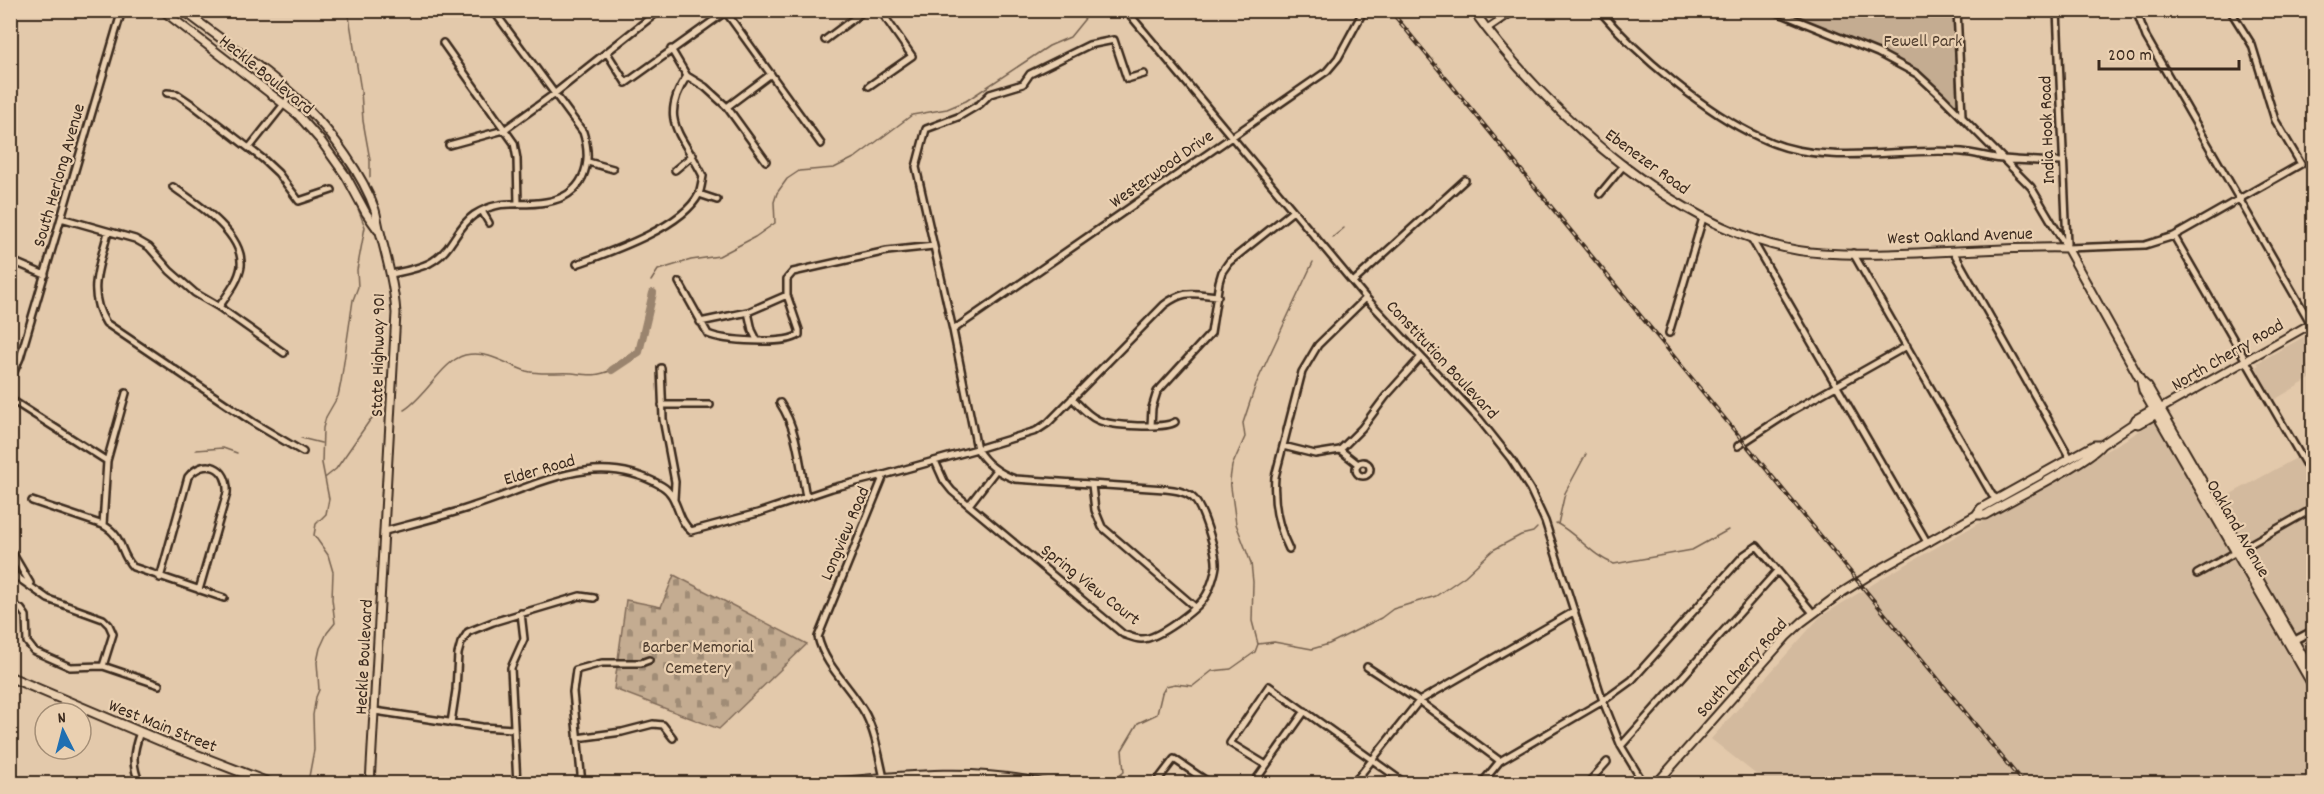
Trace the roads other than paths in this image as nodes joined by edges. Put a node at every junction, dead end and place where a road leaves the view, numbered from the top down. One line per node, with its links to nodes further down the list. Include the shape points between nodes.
1 (122, 10): 57 (street, South Herlong Avenue)
2 (162, 10): 31 (main road, Heckle Boulevard)
3 (183, 10): 29 (main road, State Highway 901)
4 (493, 10): 30 (street)
5 (865, 10): 20 (street)
6 (880, 10): 27 (street, via 912,56)
7 (1126, 10): 35 (street, Constitution Boulevard)
8 (1364, 10): 35 (street, Westerwood Drive, via 1334,66)
9 (1473, 10): 19 (main road, Ebenezer Road)
10 (1515, 10): 19 (street)
11 (1599, 10): 40 (street, via 1678,84 1731,122 1776,144 1829,154 1962,152)
12 (1772, 10): 33 (street, via 1898,62 1917,74)
13 (1957, 10): 33 (street)
14 (2057, 10): 43 (street, India Hook Road)
15 (2136, 10): 52 (street, via 2146,37)
16 (2230, 10): 52 (street, via 2252,45 2275,120 2301,164)
17 (727, 11): 22 (street); 24 (street)
18 (657, 12): 23 (street)
19 (1486, 29): 44 (main road, Ebenezer Road, via 1540,91)
20 (825, 40)
21 (443, 43): 34 (street)
22 (671, 49): 23 (street, via 626,83); 26 (street)
23 (606, 53): 30 (street)
24 (771, 74): 32 (street); 36 (street)
25 (1144, 74): 64 (street, via 1127,79 1114,39 1089,45 1030,74 1023,84 990,94 958,117 928,127 916,167)
26 (687, 76): 32 (street); 39 (street, via 676,93 672,114)
27 (868, 86)
28 (166, 93): 38 (street, via 177,94)
29 (292, 94): 31 (street); 61 (main road, State Highway 901, via 330,134 355,171 375,210)
30 (554, 94): 34 (street); 42 (street, via 583,132)
31 (284, 104): 38 (street); 61 (main road, Heckle Boulevard, via 321,141)
32 (727, 106): 41 (street)
33 (1962, 116): 40 (street)
34 (504, 130): 37 (street); 54 (street, via 514,143)
35 (1233, 137): 56 (street, Constitution Boulevard); 81 (street, Westerwood Drive)
36 (822, 144)
37 (449, 145)
38 (249, 148): 49 (street, via 278,173 299,201)
39 (693, 155): 46 (street); 50 (street, via 703,176)
40 (2001, 159): 43 (street); 65 (street, via 2031,188)
41 (766, 161)
42 (588, 162): 45 (street); 54 (street, via 579,184 569,193 546,202)
43 (2062, 162): 65 (street, India Hook Road)
44 (1624, 165): 51 (street); 58 (main road, Ebenezer Road)
45 (613, 169)
46 (675, 170)
47 (1465, 180): 73 (street)
48 (173, 187): 77 (street, via 223,226 240,251 237,281)
49 (332, 190)
50 (699, 194): 53 (street); 69 (street, via 676,219)
51 (1600, 194)
52 (2239, 199): 62 (street); 80 (street)
53 (717, 200)
54 (518, 204): 55 (street, via 498,204)
55 (482, 211): 59 (street); 71 (street, via 472,216 440,258)
56 (1293, 211): 73 (street, Constitution Boulevard); 75 (street, via 1229,262 1222,272)
57 (61, 218): 60 (street); 70 (street, South Herlong Avenue)
58 (1703, 218): 63 (main road, Ebenezer Road); 82 (street)
59 (489, 223)
60 (108, 232): 77 (street, via 135,239 182,283); 106 (street, via 94,296 106,323)
61 (380, 232): 71 (main road, State Highway 901)
62 (2174, 236): 65 (street, via 2145,245); 87 (street)
63 (1751, 238): 67 (main road, Ebenezer Road, via 1810,252); 91 (street)
64 (934, 246): 74 (street, via 887,251 793,272 787,279); 81 (street)
65 (2067, 248): 66 (main road, West Oakland Avenue); 98 (main road, Oakland Avenue, via 2143,391)
66 (1953, 251): 67 (main road, West Oakland Avenue); 107 (street)
67 (1853, 253): 84 (street)
68 (10, 260): 70 (street)
69 (577, 264)
70 (45, 274): 89 (street, South Herlong Avenue)
71 (391, 274): 123 (main road, State Highway 901, via 396,313)
72 (679, 282): 79 (street)
73 (1353, 282): 76 (street, Constitution Boulevard)
74 (787, 295): 78 (street); 83 (street, via 799,335 792,340)
75 (1218, 296): 93 (street, via 1176,295); 100 (street, via 1211,333 1157,392)
76 (1366, 298): 86 (street, Constitution Boulevard); 102 (street, via 1310,358 1297,387)
77 (219, 308): 85 (street)
78 (748, 312): 79 (street); 83 (street)
79 (700, 322): 83 (street, via 708,334)
80 (2312, 325): 87 (main road, North Cherry Road)
81 (953, 330): 104 (street)
82 (1669, 333)
83 (757, 340)
84 (1907, 346): 91 (street); 117 (street)
85 (284, 353)
86 (1421, 357): 105 (street); 139 (street, Constitution Boulevard, via 1489,431 1521,474 1545,521)
87 (2244, 361): 98 (main road, North Cherry Road); 113 (street)
88 (661, 368): 96 (street)
89 (12, 371): 90 (street, South Herlong Avenue)
90 (10, 381)
91 (1837, 386): 103 (street); 124 (street)
92 (126, 393): 108 (street)
93 (1072, 398): 100 (street, via 1100,421); 104 (street, via 1036,431)
94 (10, 399): 108 (street)
95 (780, 403): 115 (street, via 793,431)
96 (662, 405): 97 (street); 116 (street, via 675,482)
97 (710, 405)
98 (2158, 410): 101 (main road, North Cherry Road, via 2136,419); 127 (main road, Oakland Avenue)
99 (1175, 422): 100 (street)
100 (1151, 426)
101 (2101, 445): 107 (main road, North Cherry Road); 121 (main road, North Cherry Road, via 1985,515)
102 (1283, 446): 105 (street, via 1315,454); 126 (street, via 1274,492 1277,521)
103 (1738, 446)
104 (977, 449): 109 (street, Longview Road); 111 (street, Spring View Court)
105 (1340, 450): 110 (street)
106 (303, 452)
107 (2070, 458): 117 (main road, North Cherry Road)
108 (106, 461): 122 (street)
109 (935, 461): 112 (street, Longview Road); 119 (street, Spring View Court, via 948,486)
110 (1358, 464)
111 (996, 470): 114 (street, Spring View Court, via 1015,479); 119 (street)
112 (884, 475): 115 (street, Elder Road); 165 (street, Longview Road, via 818,637 822,652 866,714)
113 (2313, 479)
114 (1092, 485): 138 (street, via 1097,519 1102,527); 138 (street, Spring View Court, via 1182,491 1199,504 1216,565 1206,596)
115 (806, 497): 116 (street, Elder Road, via 691,531)
116 (674, 499): 123 (street, Elder Road, via 664,487 610,468 565,474)
117 (1997, 499): 121 (main road, North Cherry Road)
118 (32, 501): 122 (street)
119 (969, 505): 138 (street, Spring View Court, via 1123,634 1141,639 1154,637)
120 (2313, 508): 127 (street)
121 (1976, 515): 124 (main road, North Cherry Road)
122 (103, 525): 131 (street, via 117,536 133,567)
123 (386, 531): 153 (main road, Heckle Boulevard)
124 (1927, 542): 132 (main road, North Cherry Road)
125 (10, 549): 133 (street)
126 (1289, 549)
127 (2238, 551): 130 (street); 143 (main road, Oakland Avenue)
128 (1777, 571): 141 (street); 152 (street, via 1756,546 1632,680); 160 (street)
129 (10, 572): 133 (street)
130 (2197, 574)
131 (160, 578): 134 (street); 134 (street, via 188,477 198,467 214,467 225,478 227,493)
132 (1858, 582): 141 (main road, South Cherry Road)
133 (33, 587): 145 (street, via 48,600 109,624 113,634)
134 (200, 590): 135 (street)
135 (224, 598)
136 (594, 598): 140 (street, via 580,596)
137 (10, 604): 145 (street, via 26,616 27,642 34,651 70,667)
138 (1195, 607)
139 (1575, 611): 151 (street); 152 (street, Constitution Boulevard)
140 (521, 613): 155 (street, via 468,632 461,643); 156 (street, via 524,639 511,668)
141 (1813, 613): 181 (main road, South Cherry Road, via 1786,637)
142 (2313, 630): 143 (street)
143 (2292, 642): 147 (main road, Oakland Avenue); 150 (main road, Oakland Avenue)
144 (649, 660): 158 (street, via 602,663 576,670 573,692)
145 (103, 666): 149 (street)
146 (1367, 667): 151 (street)
147 (2313, 675)
148 (10, 677): 157 (highway, West Main Street)
149 (159, 685)
150 (2313, 688)
151 (1419, 701): 161 (street); 162 (street)
152 (1603, 701): 160 (street, Constitution Boulevard); 162 (street)
153 (375, 711): 155 (street); 168 (main road, Heckle Boulevard)
154 (1305, 711): 161 (street); 164 (street); 164 (street, via 1269,686 1230,743)
155 (451, 723): 156 (street)
156 (514, 729): 169 (street)
157 (140, 732): 166 (street, via 133,758); 167 (highway, West Main Street)
158 (577, 738): 159 (street, via 653,724 663,725); 170 (street)
159 (673, 738)
160 (1621, 746): 180 (street, Constitution Boulevard)
161 (1371, 759): 176 (street); 177 (street)
162 (1500, 762): 178 (street)
163 (1607, 762): 179 (street)
164 (1266, 765): 175 (street)
165 (884, 778): 171 (main road); 172 (main road, via 976,775)
166 (140, 783)
167 (272, 783)
168 (370, 783)
169 (517, 783)
170 (582, 783)
171 (815, 783)
172 (1045, 783)
173 (1155, 783): 174 (street, via 1174,759)
174 (1211, 783)
175 (1253, 783)
176 (1353, 783)
177 (1406, 783)
178 (1481, 783)
179 (1587, 783)
180 (1644, 783)
181 (1656, 783)

